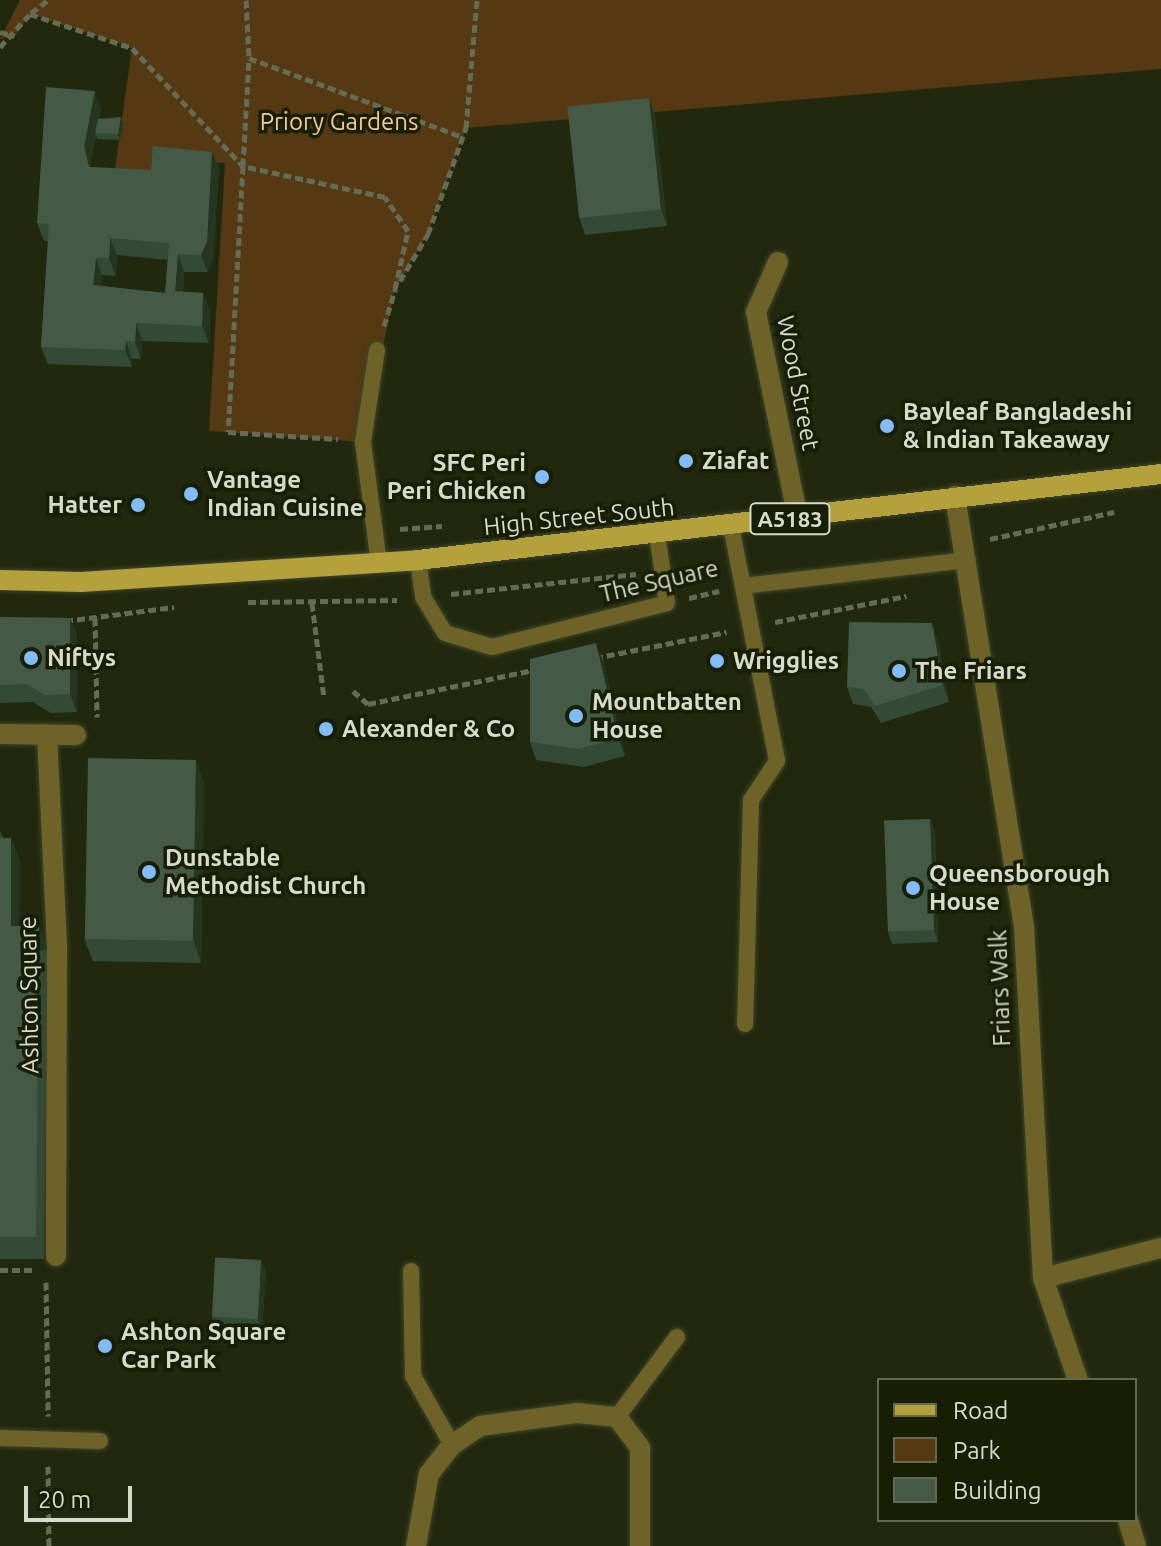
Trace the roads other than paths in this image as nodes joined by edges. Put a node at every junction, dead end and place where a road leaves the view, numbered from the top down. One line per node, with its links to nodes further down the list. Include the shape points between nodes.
1 (778, 262): 5 (street, Wood Street, via 756,312)
2 (377, 350): 10 (lane, via 363,442)
3 (1161, 474): 4 (main road, High Street South / A5183)
4 (955, 496): 5 (main road, High Street South / A5183); 9 (street, Friars Walk)
5 (798, 518): 6 (main road, High Street South / A5183)
6 (731, 526): 7 (main road, High Street South / A5183); 12 (lane)
7 (657, 534): 8 (main road, High Street South / A5183); 8 (lane, The Square, via 667,603 492,647 445,633 423,597)
8 (418, 560): 10 (main road, High Street South / A5183)
9 (967, 560): 12 (lane, The Square); 20 (street, Friars Walk, via 1024,927)
10 (379, 563): 11 (main road, High Street South / A5183, via 81,582)
11 (0, 580)
12 (743, 586): 16 (lane, via 777,761 751,800)
13 (0, 734): 14 (street)
14 (47, 734): 15 (street); 18 (street, Ashton Square, via 57,948)
15 (76, 735)
16 (745, 1024)
17 (1161, 1248): 20 (street)
18 (56, 1256)
19 (411, 1271): 26 (lane, via 413,1376)
20 (1043, 1278): 22 (street, Friars Walk)
21 (677, 1337): 23 (lane)
22 (1077, 1378)
23 (617, 1417): 26 (street, via 578,1413 480,1426); 29 (street, via 640,1448)
24 (0, 1438): 25 (lane)
25 (100, 1441)
26 (452, 1445): 28 (street, via 429,1474)
27 (1129, 1522): 30 (street)
28 (416, 1546)
29 (640, 1546)
30 (1136, 1546)

